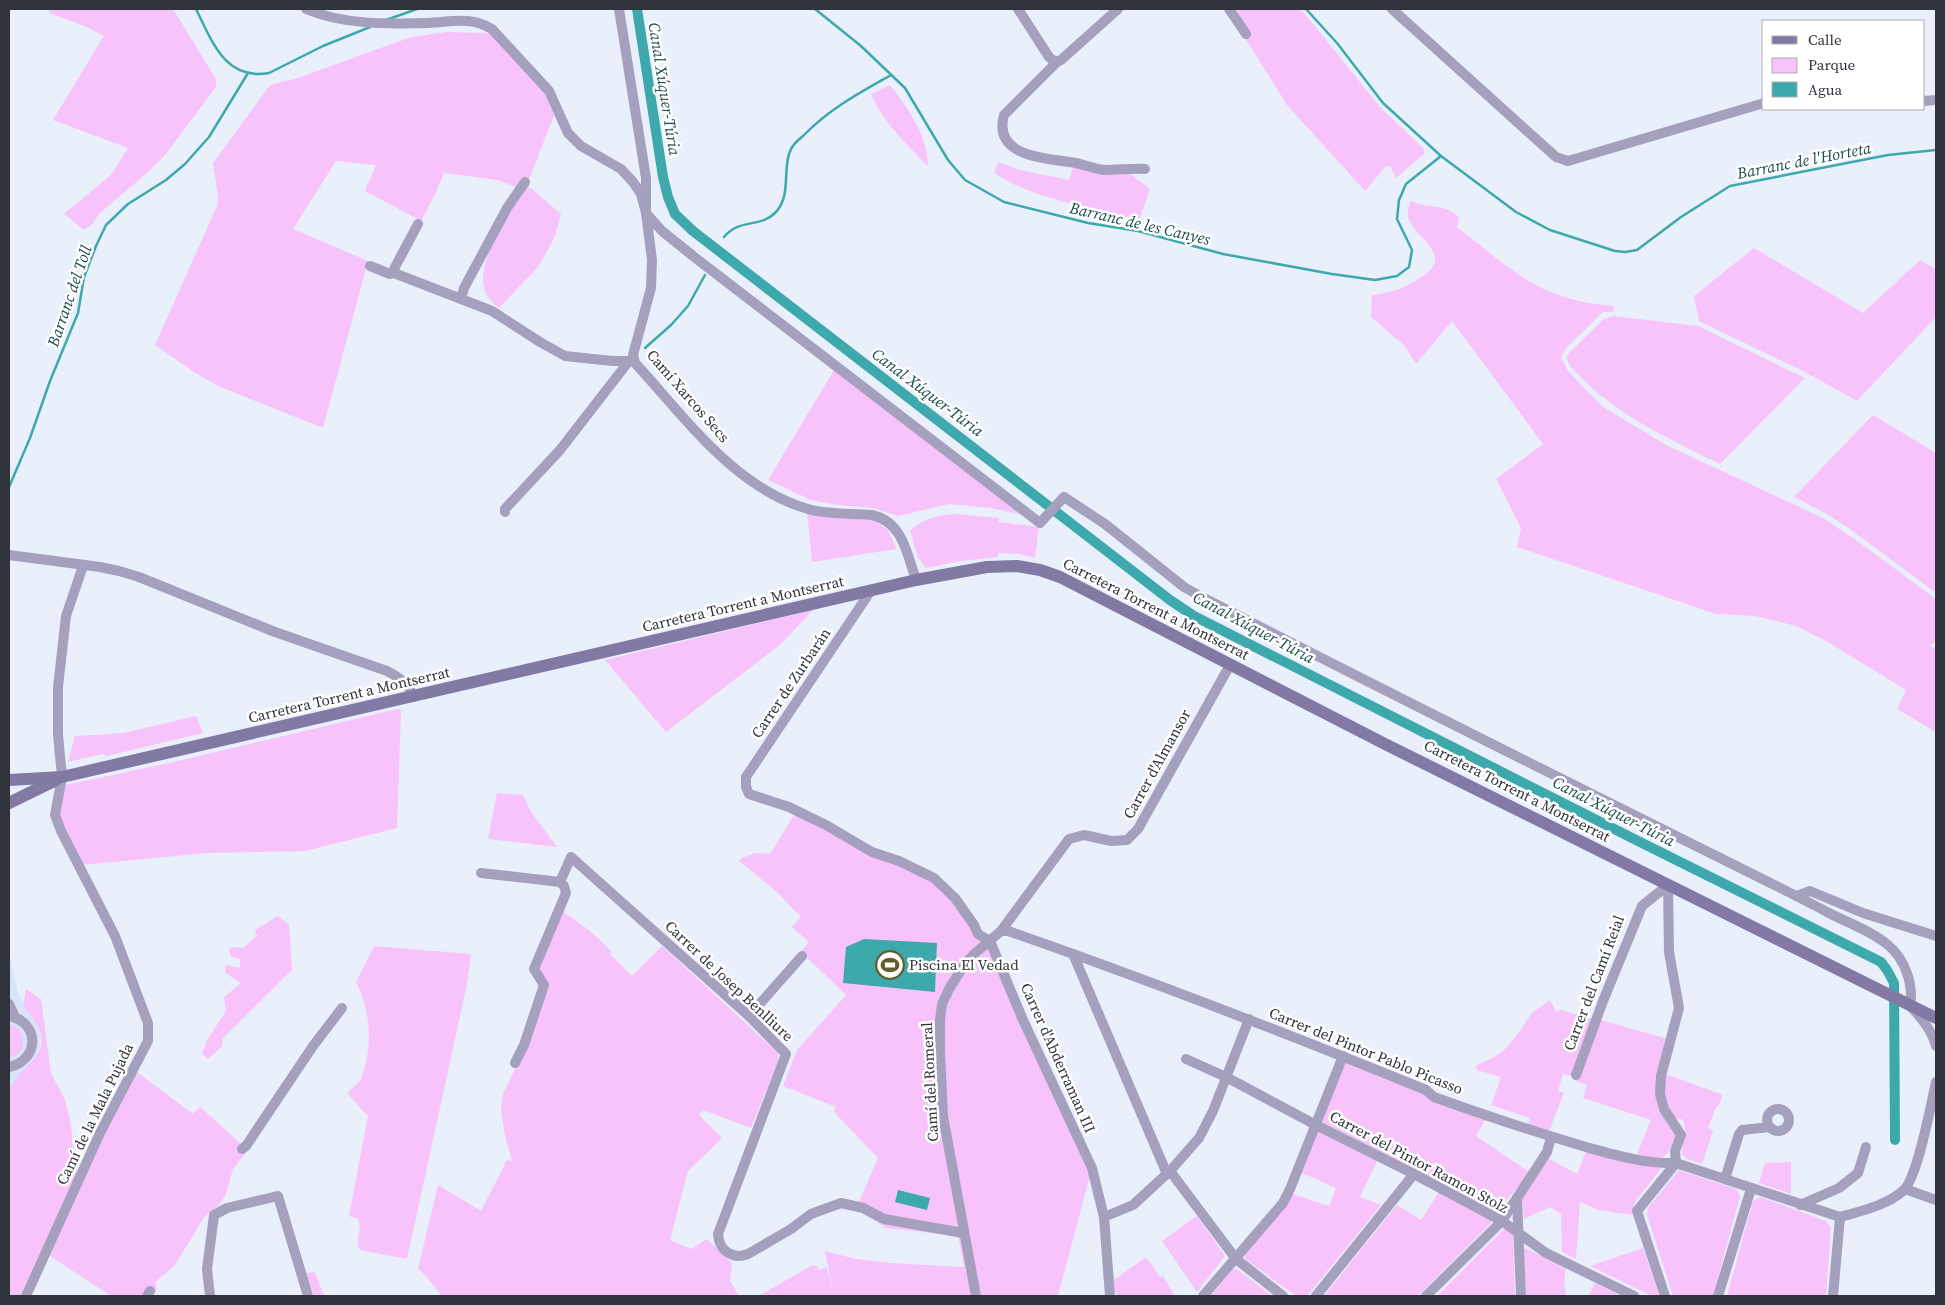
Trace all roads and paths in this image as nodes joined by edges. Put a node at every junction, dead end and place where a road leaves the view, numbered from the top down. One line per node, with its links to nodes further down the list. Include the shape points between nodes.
1 (306, 9): 12 (street, Camí Xarcos Secs, via 327,16 377,23 464,20 482,23 492,29 549,91 568,132 581,146 620,169 633,182 641,194)
2 (619, 9): 12 (street, via 646,178)
3 (1018, 9): 8 (street, via 1049,57)
4 (1118, 9): 8 (street)
5 (1229, 9): 7 (street)
6 (1392, 9): 9 (street, via 1556,156 1568,161)
7 (1246, 34)
8 (1058, 61): 10 (street, via 1004,115 1002,123 1007,141 1027,155 1103,170)
9 (1762, 105)
10 (1145, 170)
11 (526, 182): 16 (street, via 507,208)
12 (646, 213): 17 (street, Camí Xarcos Secs, via 652,260 651,288); 32 (street, via 693,256 1040,522 1064,497 1200,596)
13 (418, 224): 15 (street)
14 (370, 266): 15 (street)
15 (394, 273): 16 (street)
16 (461, 299): 17 (street, via 492,311 564,356)
17 (631, 360): 18 (street, via 565,445 505,508); 21 (street, Camí Xarcos Secs, via 729,465 765,490 810,510 872,515 890,523 901,536)
18 (505, 512)
19 (9, 555): 20 (street)
20 (83, 566): 24 (street, via 139,577 275,632 387,671 410,686); 25 (street, Camí de la Mala Pujada, via 66,616 62,646 58,705)
21 (916, 580): 22 (main road, Carretera Torrent a Montserrat); 23 (main road, Carretera Torrent a Montserrat, via 987,567 1017,566 1040,570 1081,586)
22 (870, 592): 24 (main road, Carretera Torrent a Montserrat); 27 (street, Carrer de Zurbarán, via 746,777)
23 (1230, 665): 31 (main road, Carretera Torrent a Montserrat); 33 (street, Carrer d'Almansor, via 1138,829 1127,840 1111,841 1084,835 1068,839)
24 (414, 697): 25 (main road, Carretera Torrent a Montserrat)
25 (62, 777): 26 (main road); 28 (main road); 74 (street, Camí de la Mala Pujada, via 55,815 115,936 148,1023 148,1040 100,1133)
26 (9, 780)
27 (749, 794): 35 (street, Carrer d'Abderraman III, via 789,807 872,852 934,878 955,898 978,934)
28 (9, 803)
29 (481, 873): 30 (street)
30 (560, 882): 41 (street, Carrer de Josep Benlliure, via 571,857); 48 (street, via 566,893 534,969 544,985)
31 (1668, 885): 39 (main road, Carretera Torrent a Montserrat); 50 (street, Carrer del Camí Reial, via 1642,906); 59 (street, via 1669,952 1679,1008 1661,1076 1660,1094 1664,1110 1680,1135 1675,1151)
32 (1797, 896): 34 (street, via 1810,891 1863,913); 39 (street, via 1893,948 1911,985 1912,995)
33 (1001, 931): 35 (street, Carrer d'Almansor); 36 (street, Carrer del Pintor Pablo Picasso)
34 (1936, 936)
35 (990, 941): 68 (street, Carrer d'Abderraman III, via 1092,1168); 71 (street, Camí del Romeral, via 974,954 953,982 942,1004 940,1020 943,1116)
36 (1073, 954): 44 (street, Carrer del Pintor Pablo Picasso); 60 (street)
37 (802, 956): 41 (street)
38 (9, 1004): 42 (street)
39 (1908, 1004): 43 (main road); 45 (street, via 1922,1018)
40 (342, 1008): 58 (street)
41 (749, 1016): 71 (street, Carrer de Josep Benlliure, via 786,1054 718,1234 718,1241 728,1254 741,1257 811,1214 841,1203 863,1208 884,1220)
42 (12, 1017): 49 (street, via 28,1027 32,1042 28,1056)
43 (1936, 1018)
44 (1249, 1019): 46 (street, Carrer del Pintor Pablo Picasso); 52 (street)
45 (1936, 1046)
46 (1343, 1056): 54 (street); 56 (street, Carrer del Pintor Pablo Picasso, via 1426,1090 1434,1097)
47 (1186, 1059): 52 (street, Carrer del Pintor Ramon Stolz)
48 (515, 1063)
49 (12, 1066): 51 (street)
50 (1576, 1075)
51 (9, 1076)
52 (1226, 1077): 54 (street, Carrer del Pintor Ramon Stolz); 60 (street, via 1199,1138)
53 (1936, 1082): 64 (street, via 1914,1175)
54 (1316, 1125): 61 (street, Carrer del Pintor Ramon Stolz); 73 (street, via 1283,1203)
55 (1770, 1127): 62 (street, via 1742,1130)
56 (1551, 1137): 59 (street, Carrer del Pintor Pablo Picasso, via 1659,1164); 65 (street, via 1547,1152)
57 (1866, 1147): 67 (street, via 1858,1173 1838,1188)
58 (242, 1149)
59 (1676, 1163): 62 (street, Carrer del Pintor Pablo Picasso); 85 (street, via 1637,1212)
60 (1169, 1173): 68 (street, via 1133,1205); 73 (street)
61 (1414, 1174): 70 (street, Carrer del Pintor Ramon Stolz); 81 (street)
62 (1725, 1178): 63 (street, Carrer del Pintor Pablo Picasso)
63 (1752, 1189): 67 (street, Carrer del Pintor Pablo Picasso); 86 (street)
64 (1904, 1189): 66 (street); 69 (street, via 1889,1200)
65 (1516, 1197): 70 (street); 72 (street)
66 (1936, 1200)
67 (1800, 1204): 69 (street, Carrer del Pintor Pablo Picasso)
68 (1104, 1217): 78 (street, Carrer d'Abderraman III)
69 (1840, 1218): 87 (street)
70 (1502, 1221): 72 (street, Carrer del Pintor Ramon Stolz); 82 (street)
71 (963, 1233): 77 (street, Camí del Romeral)
72 (1518, 1234): 83 (street); 84 (street, Carrer del Pintor Ramon Stolz, via 1546,1252)
73 (1236, 1259): 79 (street); 80 (street)
74 (26, 1296)
75 (210, 1296): 76 (street, via 207,1269 214,1216 227,1208 278,1196)
76 (308, 1296)
77 (976, 1296)
78 (1110, 1296)
79 (1204, 1296)
80 (1283, 1296)
81 (1316, 1296)
82 (1426, 1296)
83 (1521, 1296)
84 (1634, 1296)
85 (1665, 1296)
86 (1718, 1296)
87 (1833, 1296)

